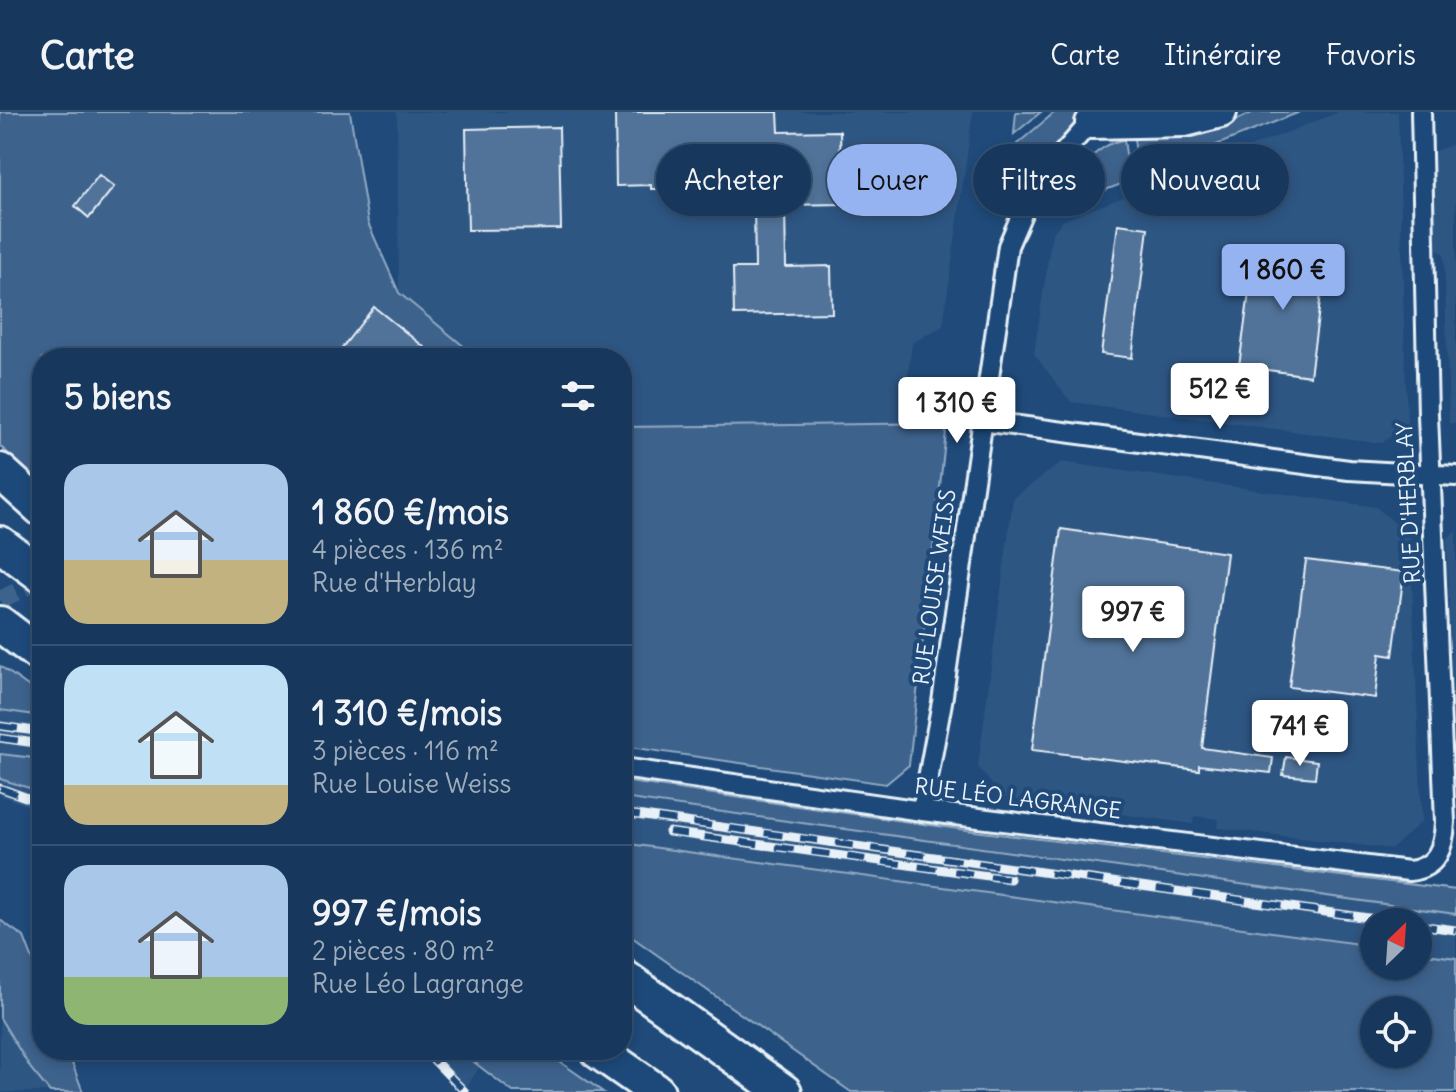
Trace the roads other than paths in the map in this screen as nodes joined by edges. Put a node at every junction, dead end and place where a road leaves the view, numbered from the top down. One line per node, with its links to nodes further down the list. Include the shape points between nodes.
1 (1221, 112): 4 (highway)
2 (1421, 112): 8 (street, RUE D'HERBLAY)
3 (1095, 117): 4 (highway); 5 (street, RUE LOUISE WEISS, via 1034,186 1013,231)
4 (1174, 117)
5 (982, 421): 8 (street); 17 (street, RUE LOUISE WEISS)
6 (0, 471): 10 (highway)
7 (1456, 476): 8 (street)
8 (1431, 477): 18 (street, RUE D'HERBLAY, via 1445,840 1432,863)
9 (0, 500): 11 (highway)
10 (32, 500)
11 (32, 524)
12 (0, 544): 13 (highway)
13 (32, 568)
14 (0, 624): 15 (highway)
15 (32, 648)
16 (632, 769): 17 (street, RUE LÉO LAGRANGE)
17 (922, 811): 18 (street, RUE LÉO LAGRANGE)
18 (1409, 871)
19 (632, 983): 22 (highway)
20 (611, 1060): 21 (highway)
21 (657, 1092)
22 (784, 1092)

